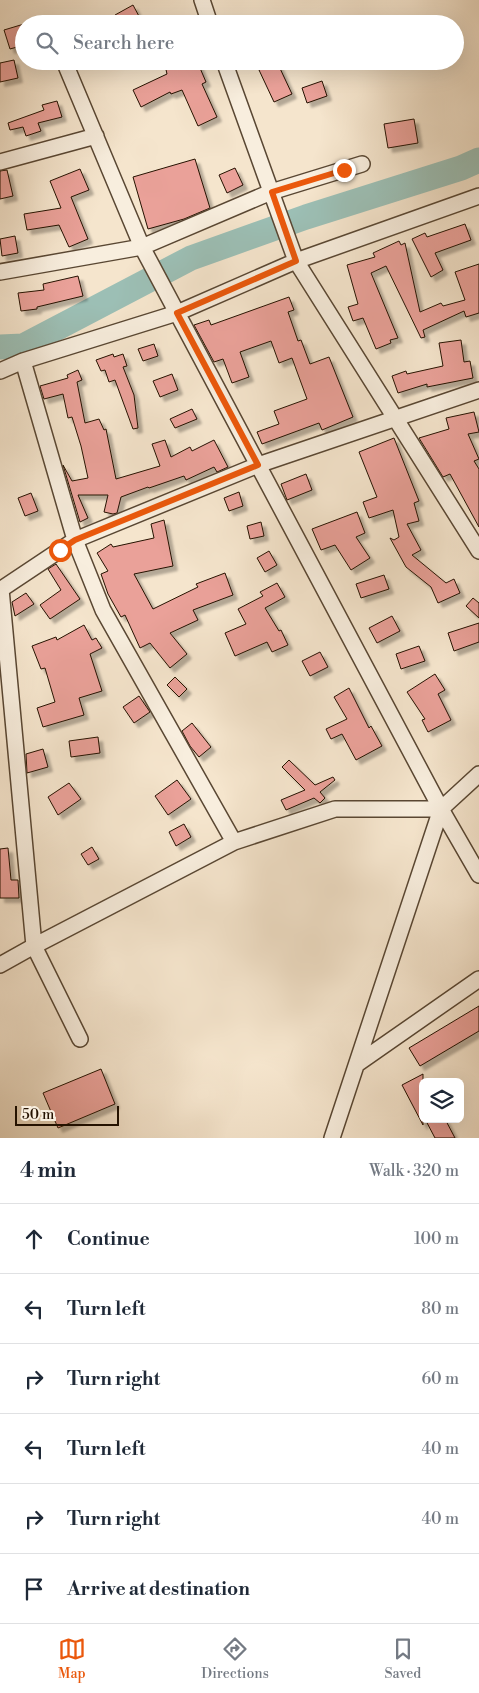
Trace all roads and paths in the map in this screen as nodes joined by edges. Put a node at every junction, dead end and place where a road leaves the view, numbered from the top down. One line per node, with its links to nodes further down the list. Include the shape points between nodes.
1 (202, 0): 2 (street)
2 (207, 15)
3 (68, 70): 5 (street)
4 (227, 70): 8 (street)
5 (96, 136): 6 (street); 10 (street)
6 (0, 162)
7 (362, 164): 8 (street)
8 (272, 192): 10 (street); 11 (street)
9 (478, 199): 11 (street)
10 (142, 247): 12 (street); 13 (street)
11 (296, 261): 13 (street); 17 (street)
12 (0, 272)
13 (177, 313): 14 (street); 18 (street)
14 (23, 361): 15 (street); 19 (street)
15 (0, 371)
16 (479, 390): 17 (street)
17 (395, 418): 18 (street); 20 (street)
18 (258, 465): 19 (street); 23 (street)
19 (75, 540): 21 (street); 24 (street, via 104,610)
20 (479, 551)
21 (0, 589): 26 (street)
22 (479, 774): 23 (street)
23 (441, 809): 24 (street, via 335,809); 25 (street); 30 (street)
24 (234, 842): 26 (street)
25 (479, 875)
26 (34, 946): 27 (street); 29 (street)
27 (0, 965)
28 (479, 979): 30 (street)
29 (80, 1039)
30 (357, 1064): 31 (street)
31 (332, 1138)

